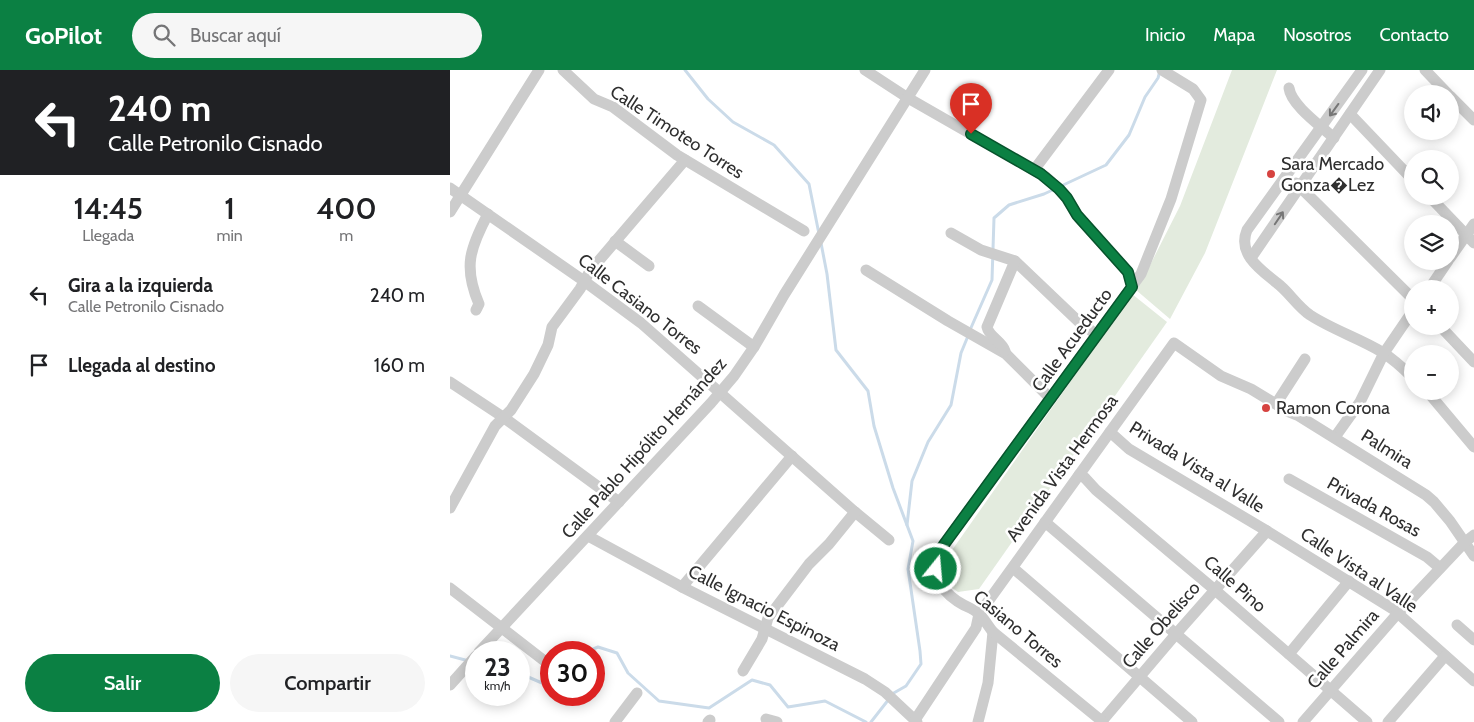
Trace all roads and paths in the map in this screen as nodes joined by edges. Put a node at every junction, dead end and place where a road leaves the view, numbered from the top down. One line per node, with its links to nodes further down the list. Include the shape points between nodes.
1 (539, 70): 24 (street)
2 (563, 70): 18 (street, Calle Timoteo Torres, via 594,99 613,107)
3 (866, 70): 12 (street)
4 (925, 70): 12 (street, Calle Pablo Hipólito Hernández)
5 (1109, 70): 19 (street)
6 (1362, 70): 16 (street, one-way to 16)
7 (1380, 70): 14 (street)
8 (1425, 70): 10 (street)
9 (1164, 71): 39 (street, Calle Acueducto, via 1193,89 1201,100 1171,199 1141,274)
10 (1439, 85)
11 (1289, 88): 16 (street, via 1289,94 1296,103)
12 (908, 98): 19 (street); 47 (street, Calle Pablo Hipólito Hernández)
13 (1459, 105): 15 (street)
14 (1350, 114): 17 (street); 20 (street)
15 (1474, 120)
16 (1322, 126): 17 (street); 21 (street)
17 (1334, 138): 22 (street)
18 (685, 160): 29 (street, Calle Timoteo Torres); 32 (street)
19 (1034, 170): 39 (street, via 1063,193 1077,215 1128,272)
20 (1404, 171)
21 (1288, 174): 22 (street); 34 (street, via 1248,230 1244,241)
22 (1300, 186): 34 (street, one-way to 22); 40 (street)
23 (450, 188): 24 (street, Calle Casiano Torres)
24 (460, 195): 26 (street); 27 (street, Calle Casiano Torres)
25 (1438, 205): 31 (street)
26 (450, 212)
27 (488, 214): 38 (street, Calle Casiano Torres); 42 (street, via 474,241 470,259 471,284 479,304)
28 (1474, 224): 31 (street)
29 (804, 231)
30 (950, 233): 35 (street, via 981,250)
31 (1470, 239): 33 (street)
32 (615, 241): 36 (street); 38 (street)
33 (1459, 250)
34 (1251, 258): 49 (street, via 1259,270 1311,316)
35 (1016, 261): 44 (street); 48 (street, via 987,327 1004,347)
36 (649, 266)
37 (866, 270): 48 (street)
38 (584, 281): 54 (street, Calle Casiano Torres, via 641,323); 58 (street, via 552,327 534,374)
39 (1132, 287): 44 (street, Calle Acueducto)
40 (1404, 290)
41 (698, 306): 47 (street)
42 (476, 310)
43 (1404, 324): 49 (street)
44 (1097, 335): 55 (street, Calle Acueducto)
45 (1448, 335): 51 (street)
46 (1174, 343): 57 (street, Palmira, via 1221,376); 59 (street, Avenida Vista Hermosa)
47 (754, 347): 54 (street, Calle Pablo Hipólito Hernández)
48 (1002, 352): 55 (street)
49 (1384, 353): 52 (street); 60 (street, via 1360,402)
50 (1305, 359): 57 (street)
51 (1474, 362)
52 (1404, 370)
53 (450, 382): 58 (street)
54 (721, 392): 62 (street, Calle Casiano Torres); 65 (street, Calle Pablo Hipólito Hernández)
55 (1051, 398): 73 (street, Calle Acueducto)
56 (1434, 400): 61 (street)
57 (1276, 404): 60 (street, Palmira)
58 (503, 418): 65 (street); 66 (street, via 490,434)
59 (1110, 432): 63 (street, Avenida Vista Hermosa); 69 (street, Privada Vista al Valle, via 1129,449)
60 (1335, 437): 71 (street, Palmira, via 1426,495)
61 (1474, 447)
62 (792, 456): 67 (street, Calle Casiano Torres); 78 (street)
63 (1079, 475): 68 (street, Avenida Vista Hermosa); 80 (street, Calle Pino)
64 (1289, 479): 76 (street, Privada Rosas, via 1428,557)
65 (619, 502): 70 (street, Calle Pablo Hipólito Hernández)
66 (450, 508)
67 (855, 512): 72 (street, Calle Casiano Torres); 85 (street, via 803,572 768,618)
68 (1045, 522): 75 (street, Avenida Vista Hermosa); 87 (street)
69 (1267, 531): 77 (street, Calle Vista al Valle); 80 (street, Calle Obelisco)
70 (588, 536): 78 (street, Calle Ignacio Espinoza); 84 (street, Calle Pablo Hipólito Hernández)
71 (1469, 539): 74 (street); 76 (street, Calle Palmira)
72 (889, 540)
73 (940, 550): 82 (street, Casiano Torres, via 936,564 940,585 951,597)
74 (1474, 556)
75 (1013, 568): 82 (street, Avenida Vista Hermosa); 95 (street)
76 (1440, 568): 81 (street, Calle Palmira)
77 (1349, 582): 81 (street, Calle Vista al Valle); 90 (street)
78 (682, 587): 85 (street, Calle Ignacio Espinoza)
79 (450, 588): 84 (street)
80 (1215, 590): 87 (street, Calle Obelisco); 90 (street, Calle Pino)
81 (1398, 613): 91 (street, Calle Vista al Valle); 98 (street, Calle Palmira)
82 (979, 614): 86 (street, Casiano Torres); 100 (street, Avenida Vista Hermosa, via 976,628)
83 (1457, 625): 88 (street)
84 (501, 628): 89 (street, Calle Pablo Hipólito Hernández); 92 (street)
85 (764, 629): 94 (street, via 762,639); 100 (street, Calle Ignacio Espinoza, via 886,692)
86 (993, 632): 102 (street, via 988,683); 103 (street, Casiano Torres)
87 (1176, 634): 95 (street, Calle Obelisco); 105 (street)
88 (1474, 640)
89 (489, 641)
90 (1289, 654): 98 (street, Calle Pino)
91 (1445, 656): 96 (street, Calle Vista al Valle); 108 (street)
92 (540, 658)
93 (465, 668): 97 (street)
94 (743, 671)
95 (1140, 676): 103 (street, Calle Obelisco); 104 (street)
96 (1474, 681)
97 (450, 685)
98 (1331, 690): 106 (street, Calle Palmira); 107 (street, Calle Pino)
99 (637, 692): 101 (street)
100 (916, 721)
101 (616, 722)
102 (978, 722)
103 (1102, 722)
104 (1192, 722)
105 (1279, 722)
106 (1303, 722)
107 (1367, 722)
108 (1388, 722)

